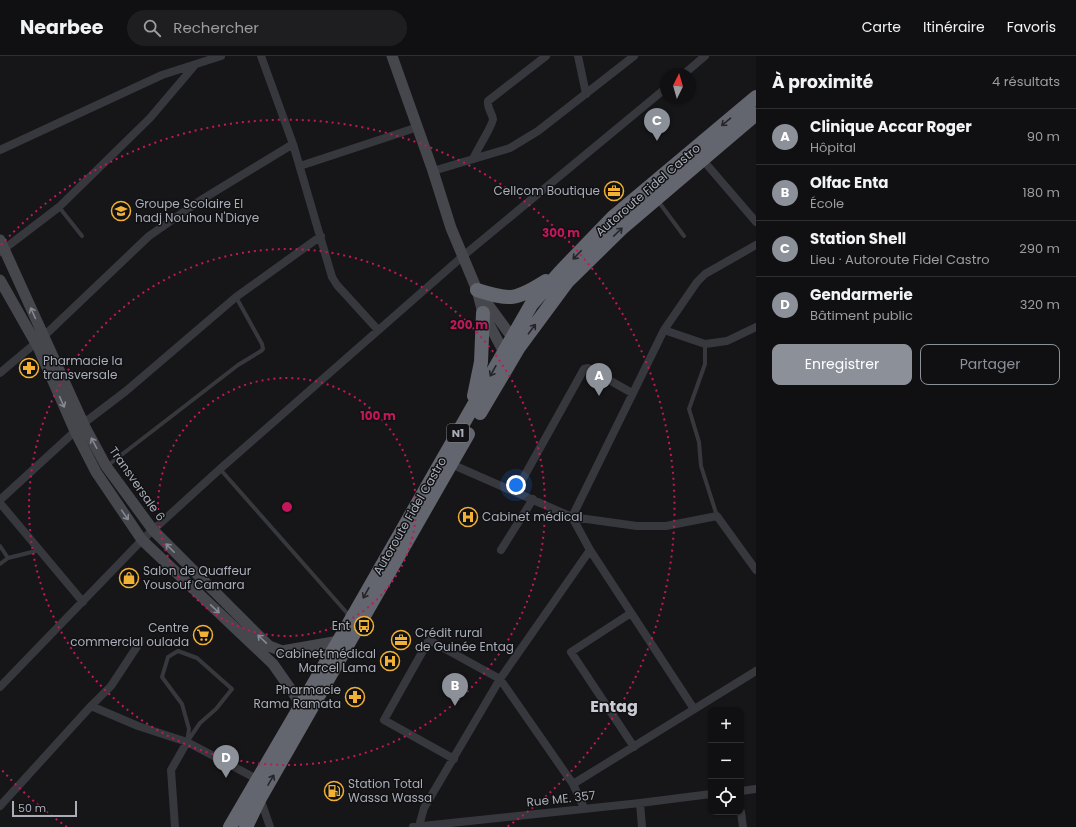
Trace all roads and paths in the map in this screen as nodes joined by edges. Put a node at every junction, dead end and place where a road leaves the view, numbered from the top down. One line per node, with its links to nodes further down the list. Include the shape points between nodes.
1 (221, 56): 8 (street)
2 (261, 56): 15 (street)
3 (392, 56): 14 (main road)
4 (546, 56): 17 (street, via 488,101 493,120)
5 (578, 56): 11 (street)
6 (634, 56): 11 (street)
7 (706, 56): 9 (street)
8 (195, 65): 16 (street, via 162,75); 22 (street, via 150,118)
9 (691, 68)
10 (660, 93): 29 (street)
11 (586, 94): 17 (street, via 538,132 510,148)
12 (756, 97): 30 (highway, Autoroute Fidel Castro / N1, one-way to 30, via 613,217)
13 (756, 114): 18 (highway, Autoroute Fidel Castro / N1)
14 (418, 127): 19 (street); 20 (main road)
15 (293, 144): 19 (street); 38 (street, via 201,200 149,236)
16 (0, 150)
17 (473, 159): 20 (street)
18 (702, 159): 21 (highway, Autoroute Fidel Castro / N1); 23 (street)
19 (300, 166): 25 (street)
20 (433, 171): 29 (main road)
21 (656, 199): 26 (lane); 39 (highway, Autoroute Fidel Castro / N1, one-way to 21, via 567,282)
22 (58, 207): 24 (lane); 28 (street)
23 (756, 222)
24 (82, 236)
25 (320, 236): 33 (street); 36 (street, via 337,286)
26 (684, 236)
27 (756, 245): 37 (street, via 705,274)
28 (2, 247): 38 (main road, Transversale 6, one-way to 28)
29 (463, 256): 32 (main road); 36 (street)
30 (560, 272): 32 (highway, via 526,294 510,298); 39 (highway, Autoroute Fidel Castro / N1, via 531,305)
31 (0, 280): 38 (main road, Transversale 6)
32 (477, 290): 34 (main road); 39 (main road)
33 (236, 297): 45 (street); 47 (lane, via 263,349 238,364)
34 (483, 313): 41 (main road); 44 (highway, via 481,362)
35 (756, 327): 40 (street, via 728,341)
36 (378, 330): 48 (street)
37 (664, 330): 40 (street); 43 (street)
38 (40, 340): 42 (street); 45 (main road, Transversale 6)
39 (515, 342): 41 (highway, Autoroute Fidel Castro / N1)
40 (705, 344): 52 (lane, via 705,364 689,409 698,442 701,466)
41 (507, 358): 44 (highway, Autoroute Fidel Castro / N1, one-way to 44); 46 (highway, Autoroute Fidel Castro / N1)
42 (0, 373)
43 (632, 393): 49 (street, via 588,368 584,369); 53 (street)
44 (472, 410): 65 (highway, Autoroute Fidel Castro / N1, one-way to 65)
45 (80, 427): 47 (main road, Transversale 6, one-way to 45); 51 (street); 55 (main road, Transversale 6, one-way to 55, via 96,472)
46 (451, 464): 49 (street); 72 (highway, Autoroute Fidel Castro / N1)
47 (106, 466): 54 (main road, Transversale 6)
48 (220, 469): 54 (street); 65 (lane, via 347,613)
49 (516, 491): 50 (street)
50 (533, 499): 53 (street); 58 (street)
51 (0, 501): 57 (street)
52 (717, 516): 53 (street, via 666,526 637,526); 62 (street)
53 (572, 517): 59 (street)
54 (153, 530): 55 (street); 66 (main road, Transversale 6, one-way to 54, via 282,651 269,646)
55 (142, 540): 63 (street); 72 (main road, Transversale 6, one-way to 72, via 272,664)
56 (0, 546): 60 (lane)
57 (40, 550): 60 (lane); 63 (street)
58 (501, 550)
59 (590, 550): 64 (street); 69 (street)
60 (8, 558): 61 (lane)
61 (0, 564)
62 (756, 570)
63 (84, 602): 70 (street)
64 (631, 613): 73 (street); 75 (street, via 571,652)
65 (348, 625): 66 (highway, Autoroute Fidel Castro / N1)
66 (339, 641): 72 (highway, Autoroute Fidel Castro / N1)
67 (140, 642): 71 (street, via 111,686)
68 (756, 671): 73 (street)
69 (500, 679): 76 (street); 76 (street, via 429,640 384,720); 78 (street)
70 (0, 687)
71 (91, 706): 74 (street, via 138,726); 84 (street)
72 (306, 707): 77 (highway, Autoroute Fidel Castro / N1); 82 (highway, Autoroute Fidel Castro / N1, one-way to 72)
73 (694, 709): 75 (street)
74 (187, 742): 74 (lane, via 200,723 216,709 232,689 197,658 178,651 168,657 162,677 182,704 189,729); 77 (street); 87 (street, via 171,770)
75 (634, 746): 78 (street)
76 (454, 759): 91 (street, via 424,808)
77 (257, 779): 88 (highway, Autoroute Fidel Castro / N1)
78 (573, 784): 85 (street)
79 (756, 789): 80 (street)
80 (744, 791)
81 (708, 794): 83 (street, Rue ME. 357)
82 (260, 798): 89 (highway, Autoroute Fidel Castro / N1); 90 (street)
83 (640, 803): 85 (street, Rue ME. 357); 92 (street)
84 (0, 806)
85 (584, 808): 91 (street, Rue ME. 357)
86 (741, 815): 93 (street)
87 (175, 827)
88 (230, 827)
89 (246, 827)
90 (270, 827)
91 (416, 827)
92 (642, 827)
93 (743, 827)

